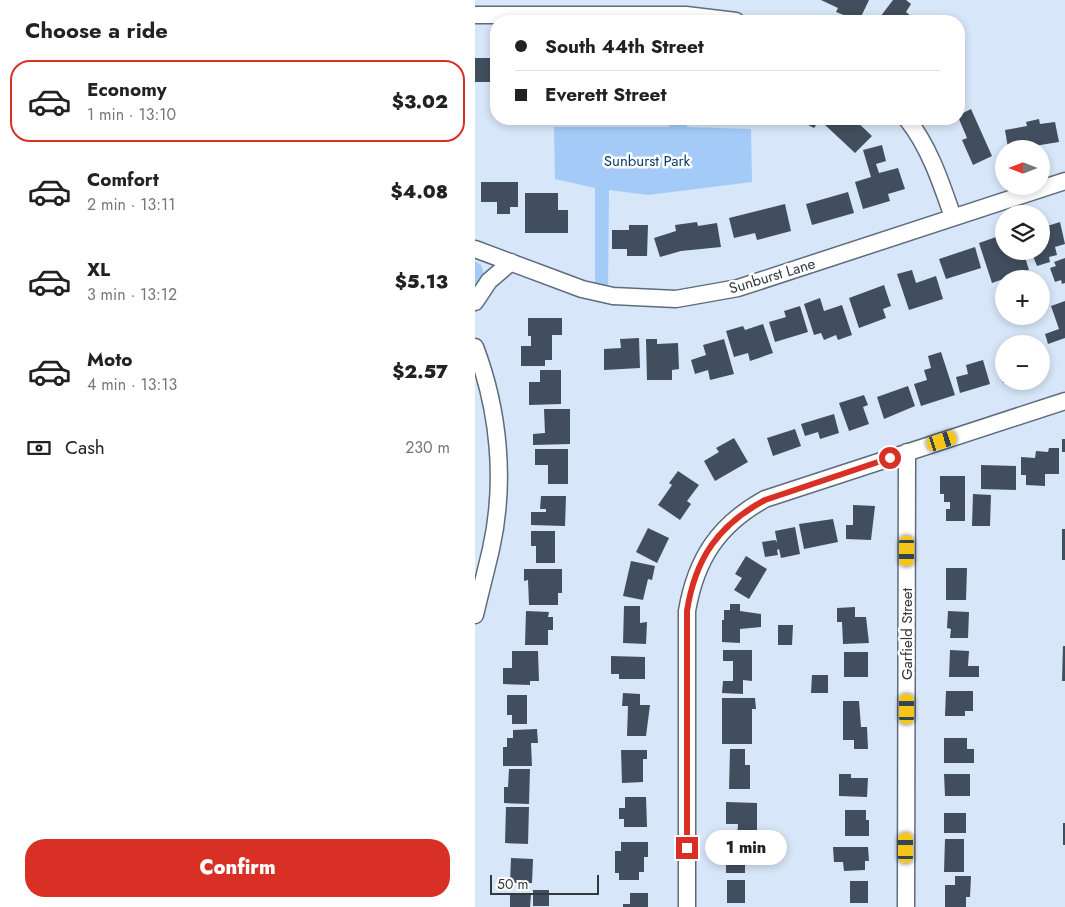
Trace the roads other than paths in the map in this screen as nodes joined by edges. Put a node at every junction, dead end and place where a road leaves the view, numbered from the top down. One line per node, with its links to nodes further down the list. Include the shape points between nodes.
1 (545, 7): 2 (street); 3 (street)
2 (475, 15)
3 (685, 15)
4 (911, 125): 6 (street, via 938,174)
5 (1065, 181): 6 (street, Sunburst Lane)
6 (953, 217): 8 (street, Sunburst Lane, via 738,288 676,299 613,296 551,280)
7 (475, 249): 8 (street, Sunburst Lane)
8 (511, 262): 9 (street, via 489,282)
9 (475, 302)
10 (475, 347): 13 (street, via 491,402 499,473 492,548)
11 (1065, 401): 12 (street)
12 (907, 452): 14 (street, via 749,508 710,546 699,567 687,611); 15 (street, Garfield Street)
13 (475, 616)
14 (687, 907)
15 (906, 907)

